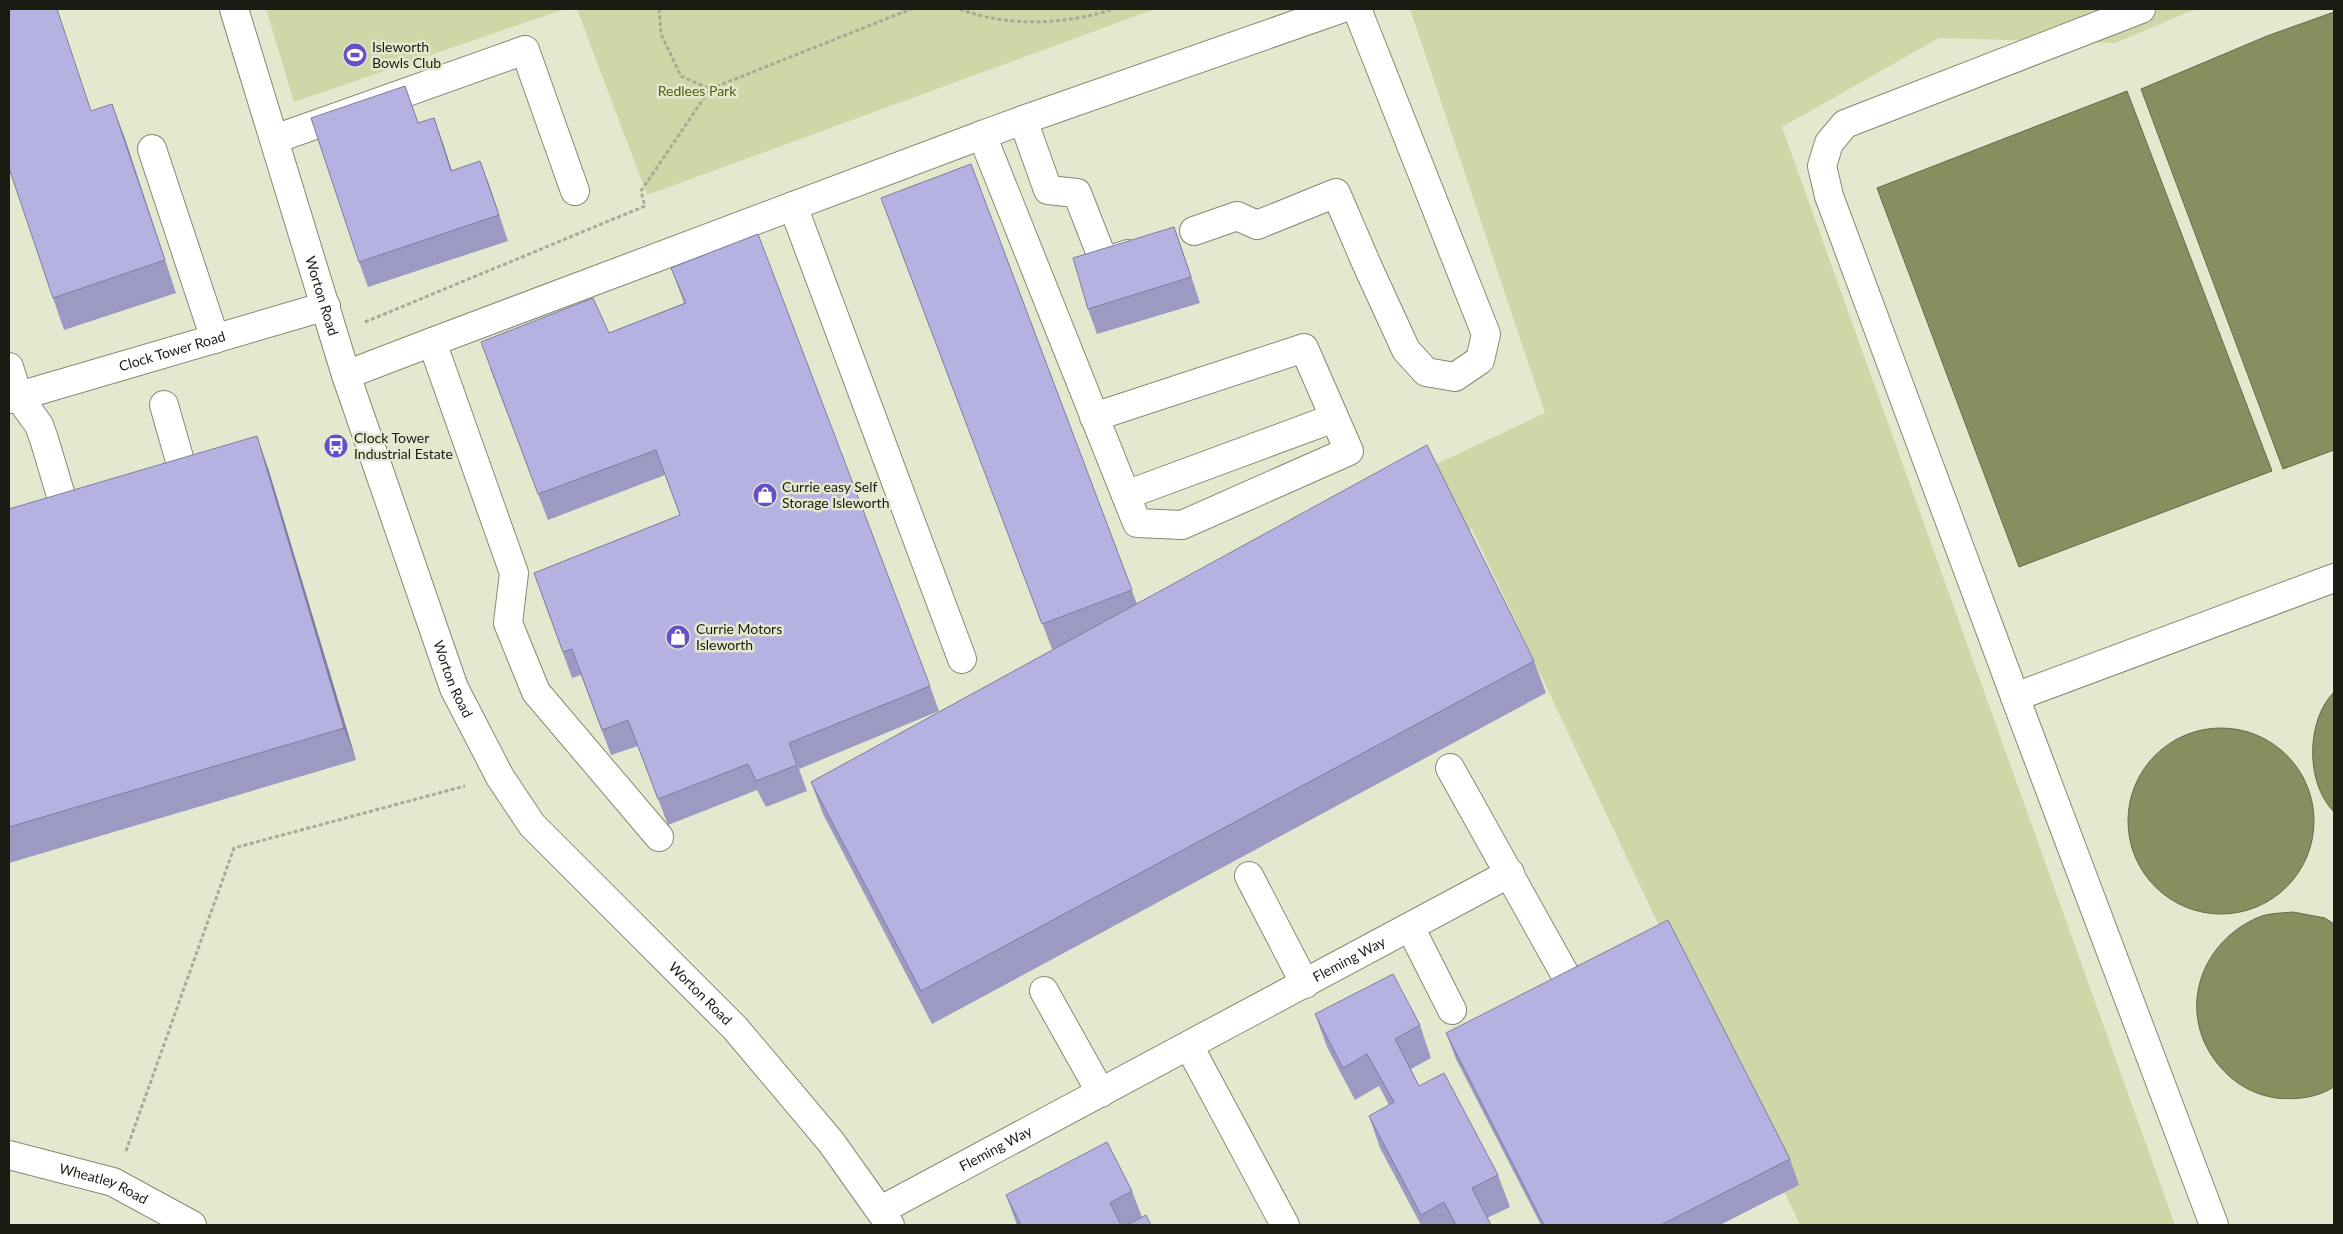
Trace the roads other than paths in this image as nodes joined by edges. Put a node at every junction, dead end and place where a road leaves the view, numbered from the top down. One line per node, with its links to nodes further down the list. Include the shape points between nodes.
1 (234, 9): 7 (street, Worton Road)
2 (1340, 9): 5 (street)
3 (1357, 9): 11 (street, via 1486,334 1480,360 1455,376 1426,372 1406,350 1336,193 1257,225 1237,216)
4 (2141, 9): 31 (street, via 1845,124 1829,143 1822,166 1829,196)
5 (1022, 120): 6 (street); 12 (street, via 1048,190 1078,193 1104,262)
6 (982, 135): 10 (street); 20 (street)
7 (275, 139): 9 (street, via 525,50); 13 (street, Worton Road)
8 (152, 149): 14 (street)
9 (575, 191)
10 (793, 206): 15 (street); 30 (street)
11 (1194, 231)
12 (1150, 246)
13 (326, 306): 14 (street, Clock Tower Road); 17 (street, Worton Road)
14 (215, 338): 18 (street, Clock Tower Road)
15 (432, 342): 17 (street); 33 (street, via 514,573 508,623 536,692)
16 (9, 367): 18 (street)
17 (346, 375): 44 (street, Worton Road, via 454,688 500,777 532,825 735,1028 831,1142)
18 (14, 398): 27 (street, via 42,432)
19 (164, 405): 23 (street)
20 (1094, 417): 21 (street, via 1304,348); 25 (street)
21 (1334, 418): 25 (street); 25 (street, via 1349,451 1182,525 1137,523)
22 (210, 467): 23 (street)
23 (184, 475): 24 (street)
24 (157, 483)
25 (1126, 495)
26 (92, 501): 27 (street)
27 (65, 509): 28 (street)
28 (9, 525)
29 (2334, 578): 31 (street)
30 (962, 659)
31 (2015, 697): 47 (street)
32 (1450, 768): 34 (street)
33 (659, 837)
34 (1510, 873): 36 (street, Fleming Way); 37 (street)
35 (1249, 876): 38 (street)
36 (1410, 927): 38 (street, Fleming Way); 40 (street)
37 (1566, 976)
38 (1305, 984): 41 (street, Fleming Way)
39 (1044, 991): 42 (street)
40 (1452, 1010)
41 (1189, 1046): 42 (street, Fleming Way); 46 (street)
42 (1101, 1093): 44 (street, Fleming Way)
43 (9, 1155): 45 (street, Wheatley Road, via 114,1182)
44 (886, 1218)
45 (192, 1225)
46 (1285, 1225)
47 (2214, 1225)

